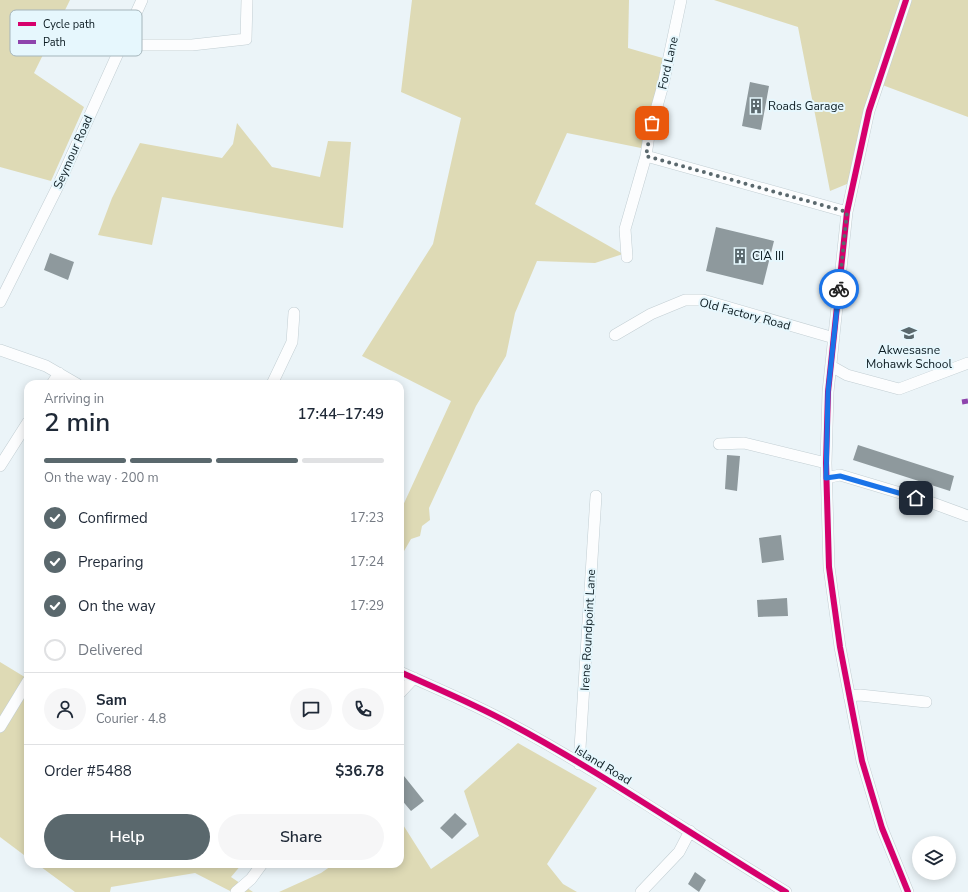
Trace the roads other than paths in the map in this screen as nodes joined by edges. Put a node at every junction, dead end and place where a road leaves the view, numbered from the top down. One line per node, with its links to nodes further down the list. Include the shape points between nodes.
1 (142, 0): 5 (street, Seymour Road)
2 (247, 0): 6 (street, via 246,39 192,45)
3 (906, 0): 9 (street, via 869,111)
4 (681, 4): 8 (street, Ford Lane)
5 (138, 10)
6 (142, 45)
7 (117, 56): 11 (street, Seymour Road, via 57,188)
8 (646, 156): 9 (street); 10 (street, Ford Lane, via 625,229)
9 (847, 212): 14 (street)
10 (627, 257)
11 (0, 302)
12 (294, 312): 21 (street, via 292,342)
13 (615, 335): 14 (street, Old Factory Road, via 651,314 685,300 703,300)
14 (834, 338): 17 (street)
15 (0, 350): 18 (street)
16 (968, 363): 17 (street, via 899,389 847,375)
17 (831, 366): 24 (street)
18 (59, 373): 19 (street); 20 (street)
19 (55, 380)
20 (70, 380)
21 (274, 380)
22 (24, 428): 25 (street)
23 (719, 444): 24 (street, via 744,443)
24 (826, 463): 26 (street)
25 (0, 466)
26 (826, 478): 28 (street, via 840,476 927,501); 33 (street, via 829,567)
27 (596, 496): 36 (street, Irene Roundpoint Lane)
28 (968, 516)
29 (404, 674): 30 (street, Island Road)
30 (414, 678): 32 (street); 36 (street, Island Road, via 505,721)
31 (24, 688): 35 (street)
32 (404, 689)
33 (849, 696): 34 (street); 39 (street, via 862,761 882,828)
34 (926, 702)
35 (0, 727)
36 (579, 764): 37 (street, Island Road)
37 (690, 831): 41 (street, via 679,852); 42 (street, Island Road)
38 (259, 868): 40 (street)
39 (906, 888)
40 (236, 892)
41 (641, 892)
42 (786, 892)

